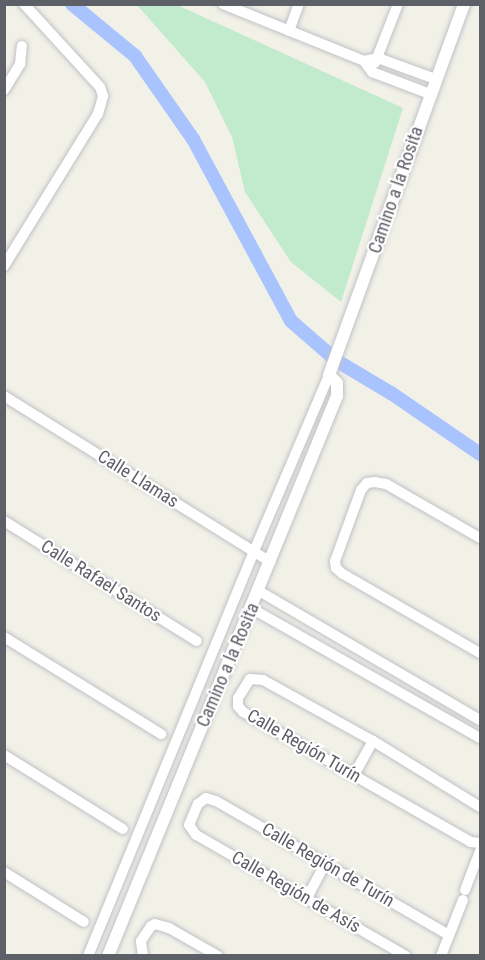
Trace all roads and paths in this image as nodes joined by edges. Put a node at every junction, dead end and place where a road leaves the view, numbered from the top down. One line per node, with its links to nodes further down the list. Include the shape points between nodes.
1 (24, 4): 14 (street, via 100,87 103,96 98,114)
2 (223, 4): 6 (street)
3 (299, 4): 6 (street)
4 (398, 4): 8 (street)
5 (464, 4): 11 (street, Camino a la Rosita)
6 (289, 31): 9 (street)
7 (22, 46): 12 (street, via 20,64)
8 (378, 58): 9 (street); 10 (street); 11 (street)
9 (364, 61): 10 (street)
10 (372, 72): 13 (street)
11 (435, 79): 13 (street, Camino a la Rosita)
12 (4, 90)
13 (430, 94): 15 (street, Camino a la Rosita)
14 (4, 266)
15 (329, 375): 20 (street, Camino a la Rosita); 21 (street, Camino a la Rosita, via 337,383 337,396)
16 (7, 397): 17 (street); 20 (street, Calle Llamas)
17 (4, 409)
18 (4, 521): 25 (street, Calle Rafael Santos)
19 (480, 538): 26 (street, via 386,484 367,483 335,561 343,574)
20 (254, 551): 21 (street, Calle Llamas); 45 (street, Camino a la Rosita)
21 (271, 562): 22 (street, Camino a la Rosita)
22 (259, 591): 23 (street, Camino a la Rosita); 27 (street)
23 (251, 608): 28 (street); 46 (street, Camino a la Rosita)
24 (4, 637): 30 (street)
25 (197, 641)
26 (480, 653)
27 (417, 683): 28 (street); 29 (street)
28 (409, 698): 31 (street)
29 (480, 720)
30 (161, 734)
31 (480, 738)
32 (373, 741): 34 (street); 34 (street, Calle Región Turín, via 262,680 254,678 247,682 238,698 240,710); 35 (street, Calle Región Turín)
33 (4, 755): 37 (street)
34 (354, 775): 38 (street, Calle Región Turín)
35 (480, 807)
36 (189, 825): 40 (street, Calle Región de Turín, via 198,804 206,798); 42 (street, Calle Región de Asís, via 196,835)
37 (123, 829)
38 (476, 842): 39 (street, Calle Región Turín)
39 (480, 855): 44 (street)
40 (326, 862): 42 (street); 44 (street, Calle Región de Turín)
41 (4, 873): 43 (street)
42 (307, 898): 49 (street, Calle Región de Asís)
43 (84, 922)
44 (449, 935): 50 (street)
45 (88, 956)
46 (108, 956)
47 (143, 956): 48 (street, via 141,941 155,924)
48 (218, 956)
49 (406, 956)
50 (441, 956)

